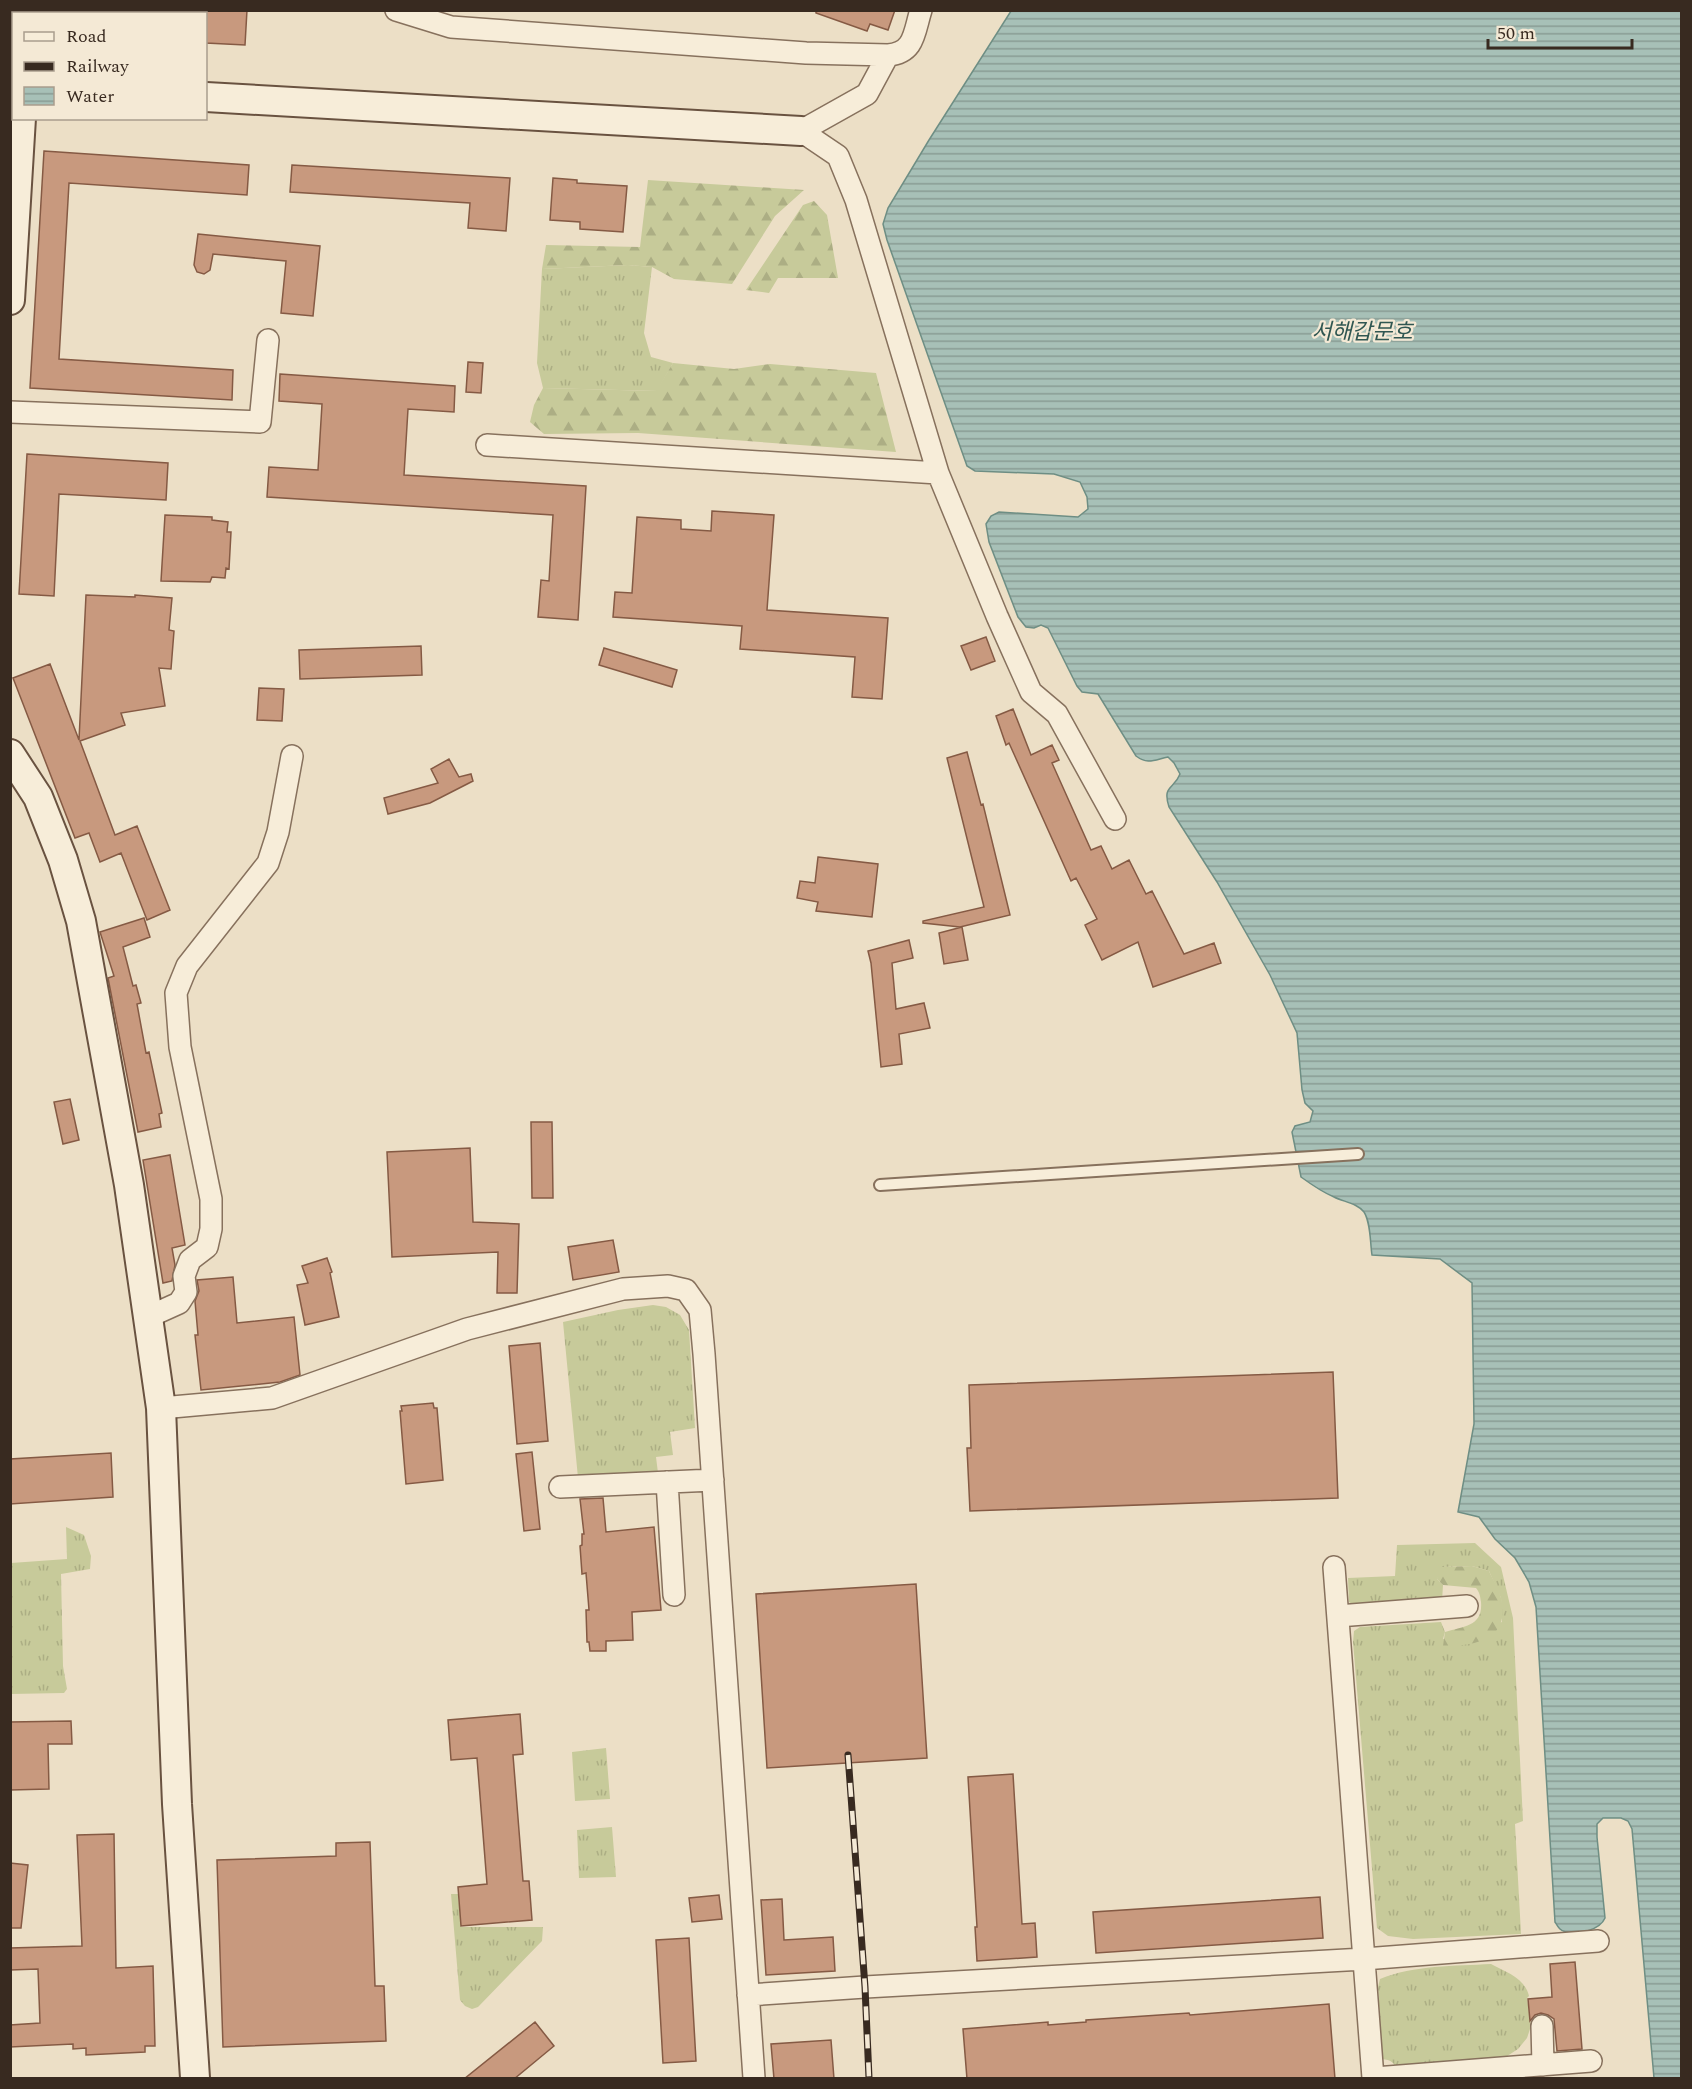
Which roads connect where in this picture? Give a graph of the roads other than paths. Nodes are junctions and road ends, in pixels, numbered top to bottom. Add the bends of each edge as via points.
1 (396, 10) edge
2 (921, 10) edge
3 (454, 19) edge
4 (888, 55) junction
5 (207, 97) edge
6 (21, 120) edge
7 (801, 131) junction
8 (10, 300) edge
9 (268, 340) dead end
10 (10, 412) edge
11 (487, 446) dead end
12 (938, 473) junction
13 (10, 754) edge
14 (292, 756) dead end
15 (1115, 819) dead end
16 (1358, 1154) dead end
17 (880, 1185) dead end
18 (148, 1317) junction
19 (161, 1408) junction
20 (713, 1480) junction
21 (667, 1482) junction
22 (560, 1486) dead end
23 (1334, 1567) dead end
24 (674, 1595) dead end
25 (1467, 1606) dead end
26 (1338, 1616) junction
27 (1598, 1941) dead end
28 (1364, 1959) junction
29 (748, 1995) junction
30 (1542, 2026) dead end
31 (1591, 2061) dead end
32 (1543, 2065) junction
33 (195, 2079) edge
34 (753, 2079) edge
35 (1374, 2079) edge

1 - 3 street
2 - 4 street via 910,45 901,54
3 - 4 street via 806,53
4 - 7 street via 867,94
5 - 7 street
6 - 8 street
7 - 12 street via 838,156 856,200
9 - 10 street via 260,422
11 - 12 street
12 - 15 street via 1031,692 1057,714
13 - 18 street via 38,797 81,921 129,1185
14 - 18 street via 268,863 187,966 176,993 180,1047 211,1199 211,1229 207,1247 189,1260 184,1276 186,1292 179,1302
16 - 17 lane
18 - 19 street
19 - 20 street via 272,1398 466,1329 623,1288 668,1286 687,1290 700,1310
19 - 33 street via 177,1804
20 - 21 street
20 - 29 street
21 - 22 street
21 - 24 street
23 - 26 street
25 - 26 street
26 - 28 street
27 - 28 street
28 - 29 street
28 - 35 street
29 - 34 street
30 - 32 street
31 - 32 street
32 - 35 street

